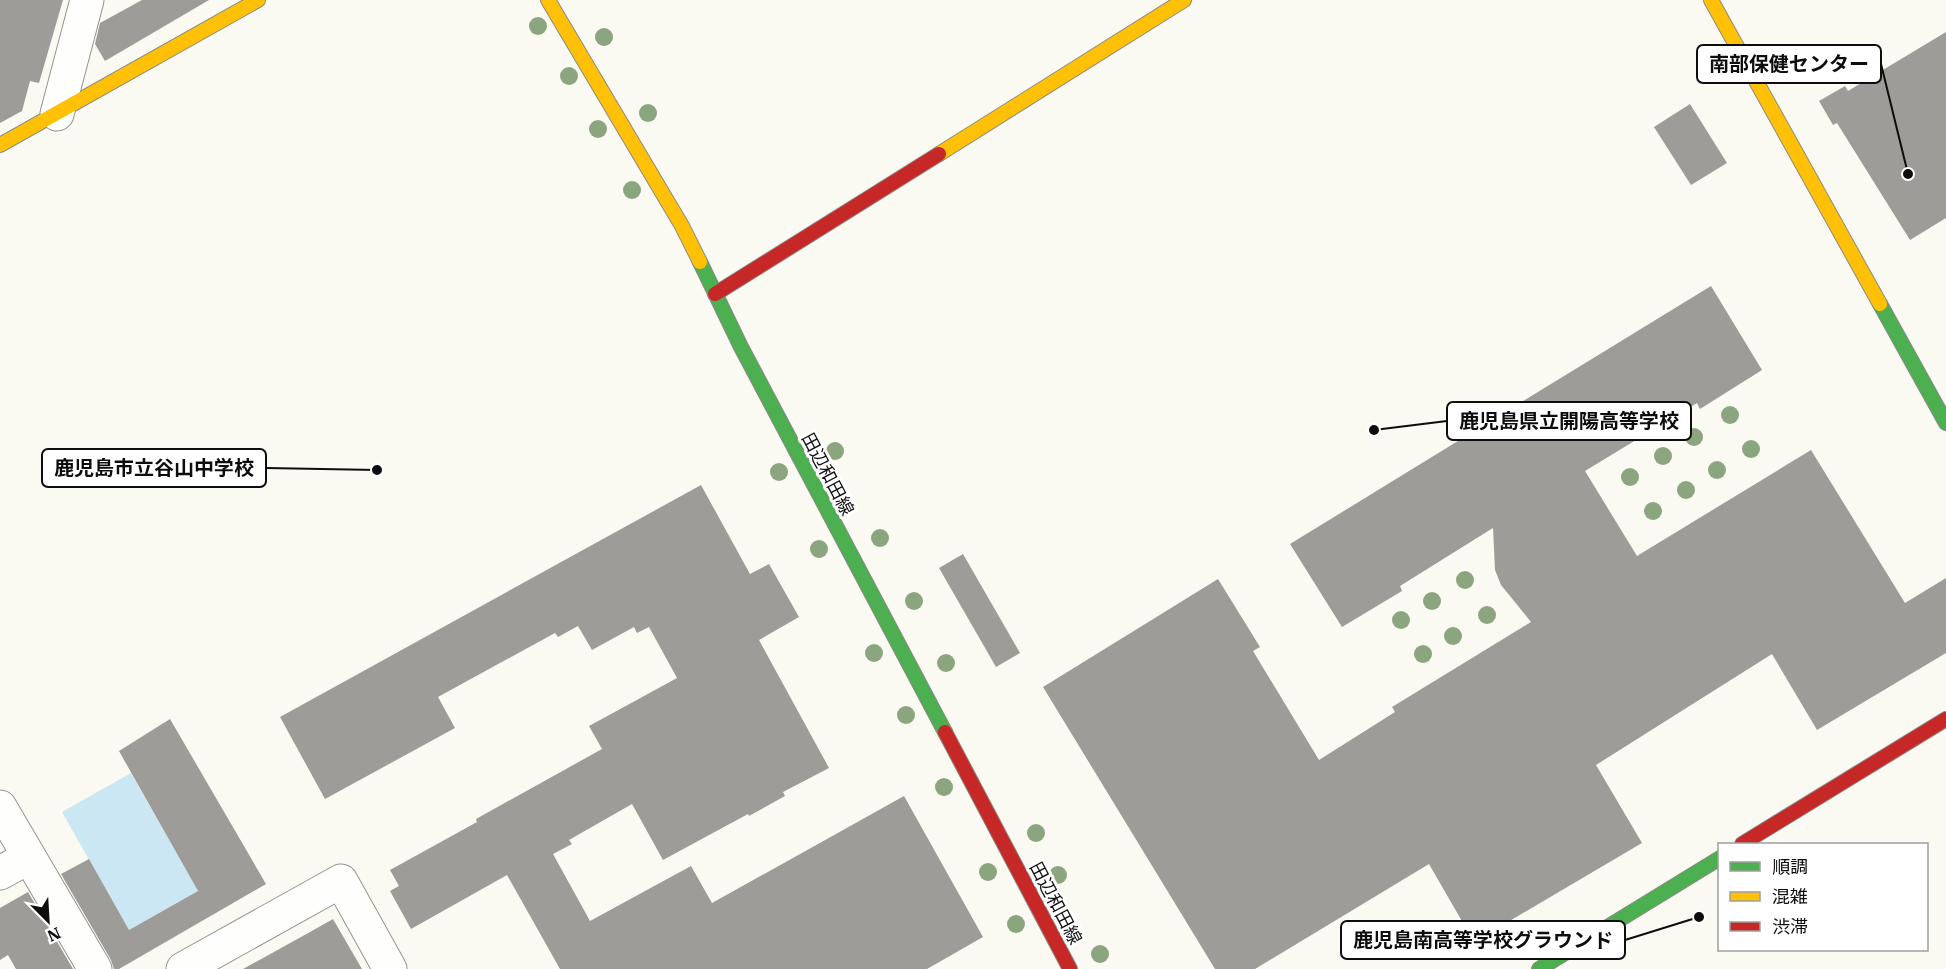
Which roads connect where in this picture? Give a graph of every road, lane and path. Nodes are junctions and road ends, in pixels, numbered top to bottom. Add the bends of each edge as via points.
1 (87, 0) edge
2 (258, 0) edge
3 (548, 0) edge
4 (1184, 0) edge
5 (1711, 0) edge
6 (57, 114) junction
7 (0, 146) edge
8 (715, 294) junction
9 (1946, 423) edge
10 (1946, 719) edge
11 (0, 807) edge
12 (1744, 843) edge
13 (29, 857) junction
14 (1718, 859) edge
15 (0, 873) edge
16 (95, 969) edge
17 (183, 969) edge
18 (390, 969) edge
19 (1070, 969) edge
20 (1539, 969) edge

1 - 6 street
2 - 6 street
3 - 8 street, 田辺和田線 via 682,226
4 - 8 street
5 - 9 street
6 - 7 street
8 - 19 street, 田辺和田線
10 - 12 street
11 - 13 street
13 - 15 street
13 - 16 street
14 - 20 street
17 - 18 street via 340,880

